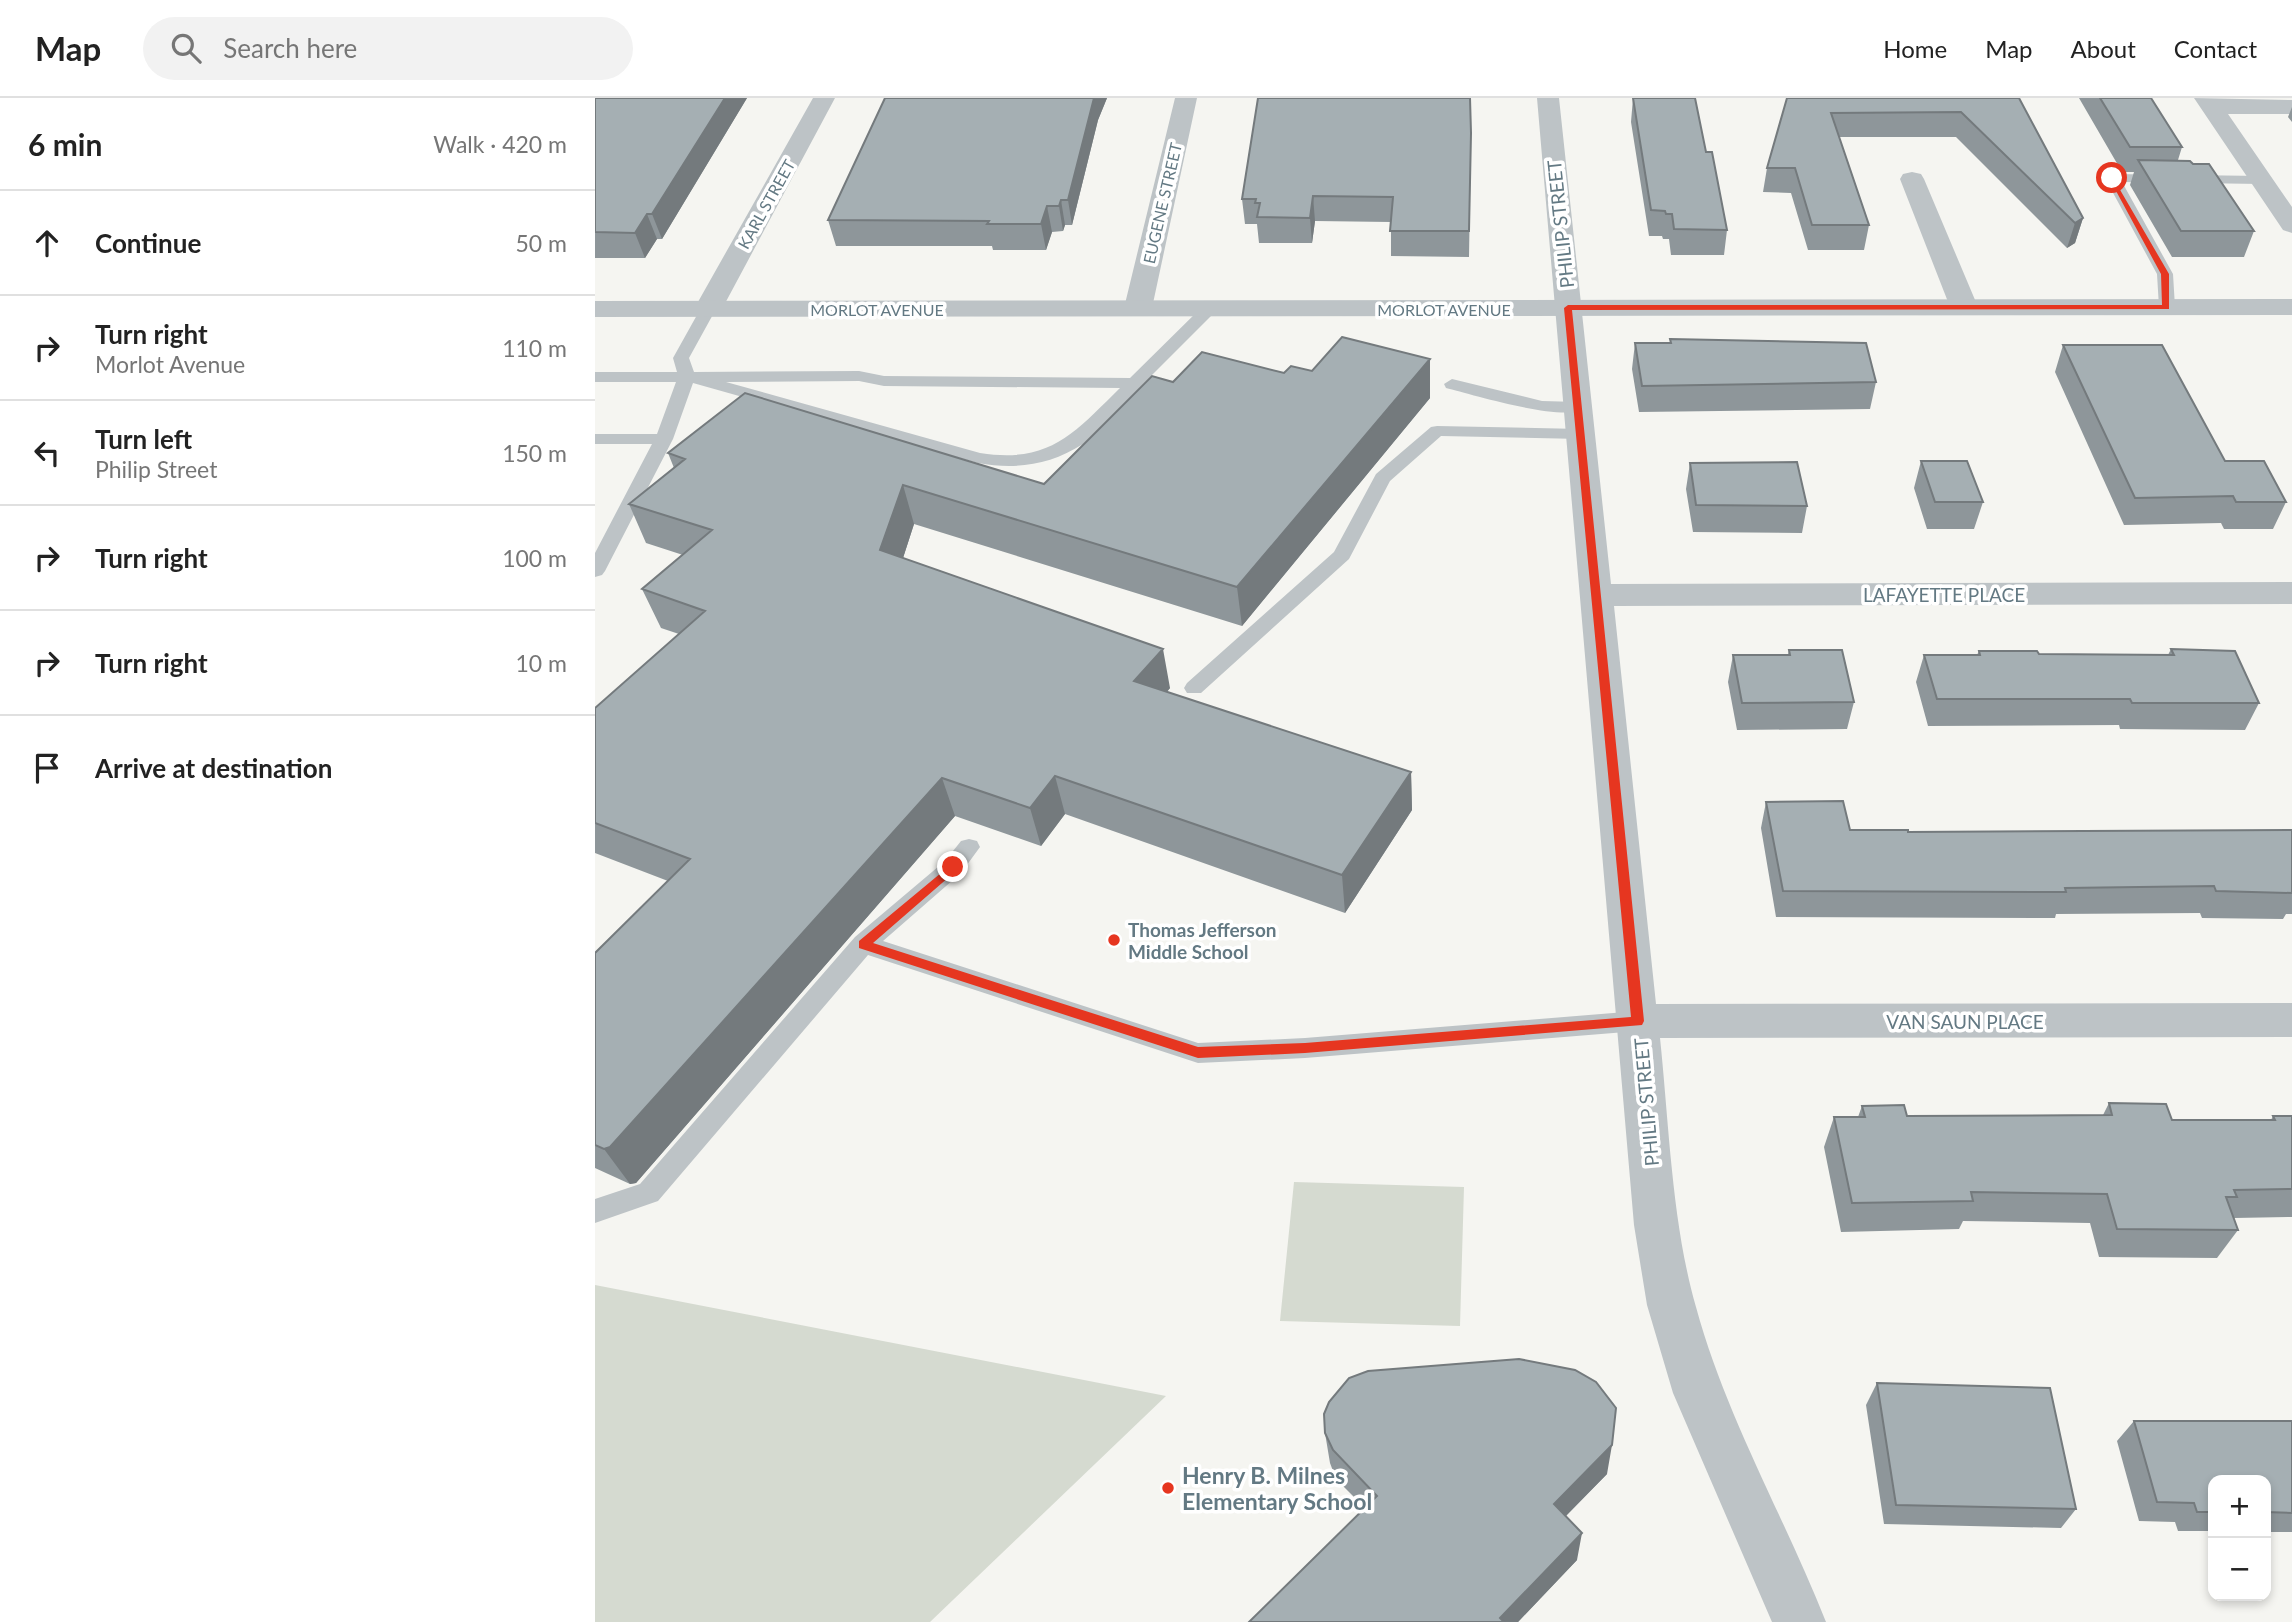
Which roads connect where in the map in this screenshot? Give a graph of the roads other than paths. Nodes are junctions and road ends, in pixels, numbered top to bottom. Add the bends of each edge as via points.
1 (824, 98) edge
2 (1186, 98) edge
3 (1548, 98) edge
4 (2208, 103) edge
5 (2292, 107) edge
6 (1912, 179) dead end
7 (2262, 180) junction
8 (2292, 225) edge
9 (1964, 307) junction
10 (2167, 307) junction
11 (2292, 307) edge
12 (1138, 308) junction
13 (1210, 308) junction
14 (1568, 308) junction
15 (595, 309) edge
16 (708, 309) junction
17 (687, 376) junction
18 (595, 377) edge
19 (1136, 383) junction
20 (1452, 384) dead end
21 (1579, 421) junction
22 (595, 439) edge
23 (664, 439) junction
24 (595, 571) edge
25 (2292, 593) edge
26 (1597, 595) junction
27 (1193, 688) dead end
28 (969, 846) dead end
29 (863, 944) junction
30 (2292, 1020) edge
31 (1638, 1021) junction
32 (595, 1212) edge
33 (1799, 1622) edge

1 - 16 street, KARL STREET
2 - 12 street, EUGENE STREET
3 - 14 street, PHILIP STREET
4 - 5 street
4 - 7 street
6 - 9 street
7 - 8 street
7 - 10 lane via 2112,178 2165,274
9 - 10 street, MORLOT AVENUE
9 - 14 street, MORLOT AVENUE
10 - 11 street, MORLOT AVENUE
12 - 13 street, MORLOT AVENUE
12 - 16 street, MORLOT AVENUE
13 - 14 street, MORLOT AVENUE
13 - 19 lane
14 - 21 street, PHILIP STREET
15 - 16 street, MORLOT AVENUE
16 - 17 lane via 681,358
17 - 18 lane
17 - 19 lane
17 - 19 lane via 1010,463 1062,450
17 - 23 lane
20 - 21 lane via 1542,406
21 - 26 street, PHILIP STREET
21 - 27 lane via 1437,431 1382,478 1342,555
22 - 23 lane
23 - 24 lane
25 - 26 street, LAFAYETTE PLACE
26 - 31 street, PHILIP STREET
28 - 29 lane via 953,867
29 - 31 lane via 1198,1053
29 - 32 lane via 649,1193
30 - 31 street, VAN SAUN PLACE
31 - 33 street, PHILIP STREET via 1657,1224 1671,1305 1698,1393

